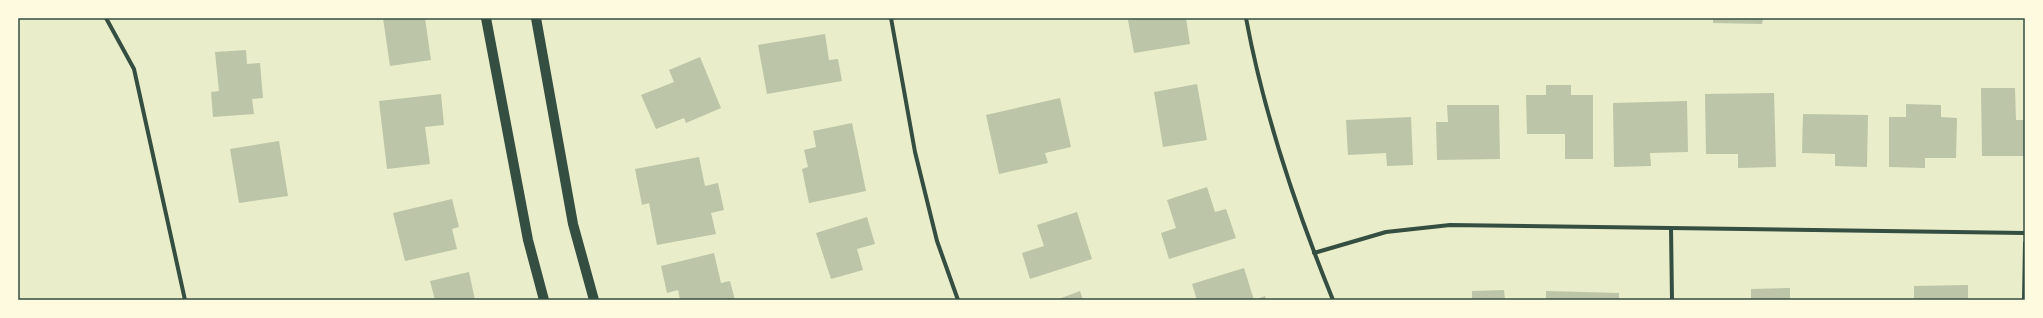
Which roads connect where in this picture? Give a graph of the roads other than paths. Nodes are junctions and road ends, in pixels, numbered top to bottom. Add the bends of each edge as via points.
1 (106, 18) edge
2 (486, 18) edge
3 (536, 18) edge
4 (891, 18) edge
5 (1246, 18) edge
6 (1671, 228) junction
7 (2025, 233) edge
8 (2025, 243) edge
9 (1314, 253) junction
10 (185, 300) edge
11 (544, 300) edge
12 (594, 300) edge
13 (958, 300) edge
14 (1333, 300) edge
15 (1672, 300) edge
16 (2024, 300) edge

1 - 10 street via 134,69
2 - 11 main road via 528,240
3 - 12 main road via 573,224
4 - 13 street via 915,152 938,241
5 - 9 street via 1261,88
6 - 7 street
6 - 9 street via 1450,225 1386,232
6 - 15 street
8 - 16 street
9 - 14 street

